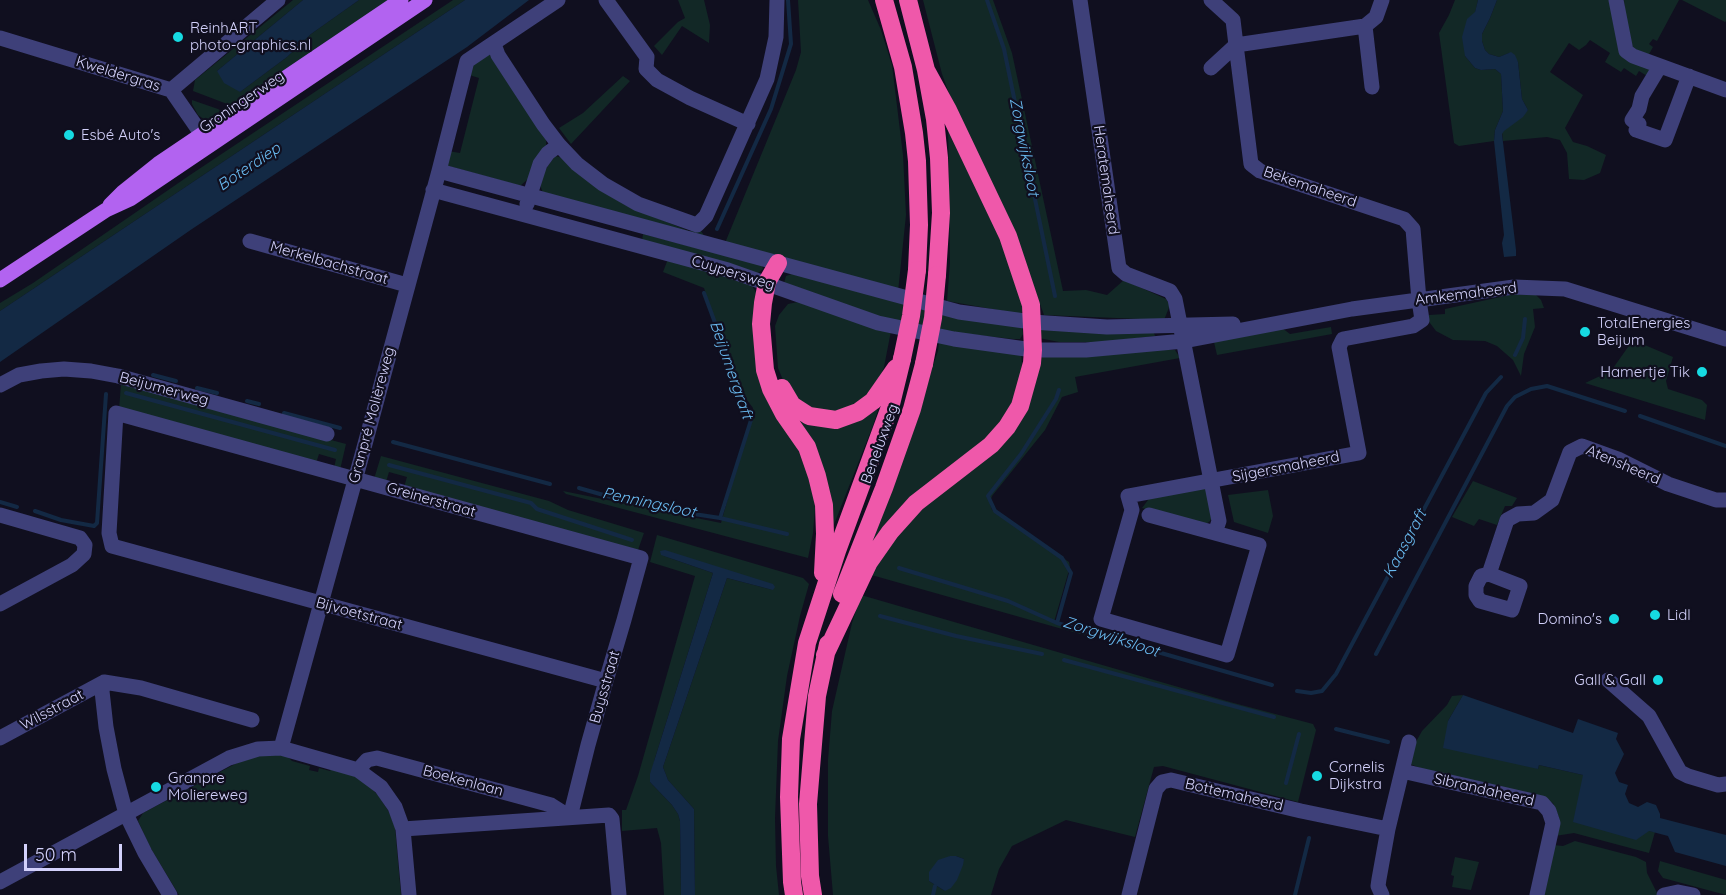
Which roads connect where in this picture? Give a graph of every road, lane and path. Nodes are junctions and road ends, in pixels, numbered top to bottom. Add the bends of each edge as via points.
1 (278, 0) edge
2 (401, 0) edge
3 (425, 0) edge
4 (558, 0) edge
5 (606, 0) edge
6 (777, 0) edge
7 (884, 0) edge
8 (908, 0) edge
9 (1080, 0) edge
10 (1382, 0) edge
11 (1616, 0) edge
12 (1216, 2) edge
13 (1365, 26) junction
14 (0, 38) edge
15 (494, 44) junction
16 (1236, 45) junction
17 (1660, 66) junction
18 (1211, 68) dead end
19 (926, 70) junction
20 (1689, 76) junction
21 (1372, 87) dead end
22 (171, 90) junction
23 (1726, 90) edge
24 (748, 124) junction
25 (205, 140) junction
26 (559, 145) junction
27 (439, 171) junction
28 (434, 190) junction
29 (530, 195) junction
30 (525, 214) junction
31 (250, 241) dead end
32 (778, 262) junction
33 (0, 280) edge
34 (773, 284) junction
35 (407, 285) junction
36 (1419, 300) junction
37 (1032, 322) junction
38 (1272, 323) junction
39 (1180, 326) junction
40 (1726, 339) edge
41 (1184, 341) junction
42 (1033, 350) junction
43 (902, 359) junction
44 (0, 385) edge
45 (327, 434) dead end
46 (355, 478) junction
47 (1211, 481) junction
48 (1726, 500) edge
49 (0, 515) edge
50 (1149, 515) dead end
51 (1215, 533) junction
52 (112, 546) joint
53 (641, 558) joint
54 (1489, 574) dead end
55 (822, 596) junction
56 (0, 604) edge
57 (321, 604) junction
58 (825, 655) junction
59 (1608, 680) dead end
60 (606, 681) junction
61 (104, 682) junction
62 (252, 720) dead end
63 (0, 738) edge
64 (1409, 742) dead end
65 (281, 748) junction
66 (358, 770) junction
67 (1402, 771) junction
68 (1726, 784) edge
69 (126, 814) junction
70 (570, 817) junction
71 (403, 829) junction
72 (1388, 830) junction
73 (0, 882) edge
74 (171, 895) edge
75 (409, 895) edge
76 (619, 895) edge
77 (794, 895) edge
78 (813, 895) edge
79 (1128, 895) edge
80 (1382, 895) edge
81 (1537, 895) edge
82 (1664, 895) edge
83 (1693, 895) edge

1 - 22 street
2 - 25 main road, Groningerweg
3 - 25 main road, Groningerweg
4 - 15 street, Granpré Molièreweg
5 - 24 street via 647,57 646,69 657,80
6 - 24 street via 776,37 767,79
7 - 43 highway, Beneluxweg, bridge via 903,67 917,161 916,270
8 - 19 highway, Beneluxweg
9 - 39 street, Heratemaheerd via 1119,268 1170,291
10 - 13 street via 1376,17
11 - 17 street via 1626,51
12 - 16 street, Bekemaheerd via 1233,21
13 - 16 street
13 - 21 street
14 - 22 street, Kweldergras
15 - 26 street
15 - 27 street, Granpré Molièreweg via 467,61
16 - 18 street
16 - 36 street, Bekemaheerd via 1251,164 1260,171 1404,219 1413,229
17 - 20 street
17 - 20 street via 1632,120 1639,124 1636,129 1665,140
19 - 37 highway via 1008,236 1031,304
19 - 58 highway, Beneluxweg, bridge via 935,119 941,213 933,318 908,420 838,604
20 - 23 street
22 - 25 street, Kweldergras
24 - 26 street via 706,216 697,225 638,204 612,189 577,164
25 - 33 main road, Groningerweg via 130,200 106,210
26 - 29 street via 540,164
27 - 28 street, Granpré Molièreweg
27 - 29 street, Cuypersweg
28 - 30 street, Cuypersweg
28 - 35 street, Granpré Molièreweg
29 - 30 street
29 - 32 street, Cuypersweg
30 - 34 street, Cuypersweg
31 - 35 street, Merkelbachstraat
32 - 34 highway
32 - 37 street, Cuypersweg via 959,312
34 - 42 street, Cuypersweg via 878,323
34 - 43 highway via 771,329 775,370 792,405 809,416 836,420 858,412 873,401
34 - 55 highway via 761,324 765,370 784,414 807,447 817,476 824,505
35 - 46 street, Granpré Molièreweg
36 - 38 street, Amkemaheerd
36 - 40 street, Amkemaheerd via 1514,286 1565,288
36 - 47 street, Sijgersmaheerd via 1422,320 1413,326 1343,339 1339,347 1359,453
37 - 39 street, Amkemaheerd
37 - 42 highway
38 - 39 street, Amkemaheerd
38 - 41 street, Amkemaheerd
39 - 41 street, Sijgersmaheerd
41 - 42 street, Amkemaheerd via 1086,350
41 - 47 street, Sijgersmaheerd
42 - 58 highway via 1020,405 1007,427 992,445 916,503 890,532 869,562
43 - 55 highway, Beneluxweg via 891,404
44 - 45 street, Beijumerweg via 19,375 41,371 91,371
46 - 52 street, Greinerstraat via 116,413 109,533
46 - 53 street, Greinerstraat
46 - 57 street, Granpré Molièreweg
47 - 51 street, Sijgersmaheerd via 1219,521
47 - 51 street, Sijgersmaheerd via 1128,496 1132,510 1101,619 1227,655 1259,545
48 - 54 street, Atensheerd via 1668,484 1582,446 1570,452 1552,500 1534,513 1518,514 1507,520
49 - 56 street via 80,538 85,545 84,554 72,565
50 - 51 street, Sijgersmaheerd
52 - 57 street, Bijvoetstraat
53 - 60 street, Buysstraat
55 - 77 highway, Beneluxweg via 807,643 791,739 789,797
57 - 60 street, Bijvoetstraat
57 - 65 street, Granpré Molièreweg
58 - 78 highway, Beneluxweg via 817,696 808,804
59 - 68 street via 1649,716 1680,772
60 - 70 street, Buysstraat
61 - 62 street via 141,688
61 - 63 street, Wilsstraat
61 - 69 street via 106,727
64 - 67 street
65 - 66 street
65 - 69 street via 258,749 229,758
66 - 70 street, Boekenlaan via 367,760 377,758 551,805
66 - 71 street via 381,788 395,807
67 - 72 street
67 - 81 street, Sibrandaheerd via 1542,803 1553,824
69 - 73 street
69 - 74 street
70 - 71 street, Boekenlaan
70 - 76 street, Boekenlaan via 609,815 612,819
71 - 75 street
72 - 79 street, Bottemaheerd via 1171,780 1162,782 1156,789
72 - 80 street via 1378,886
82 - 83 street

